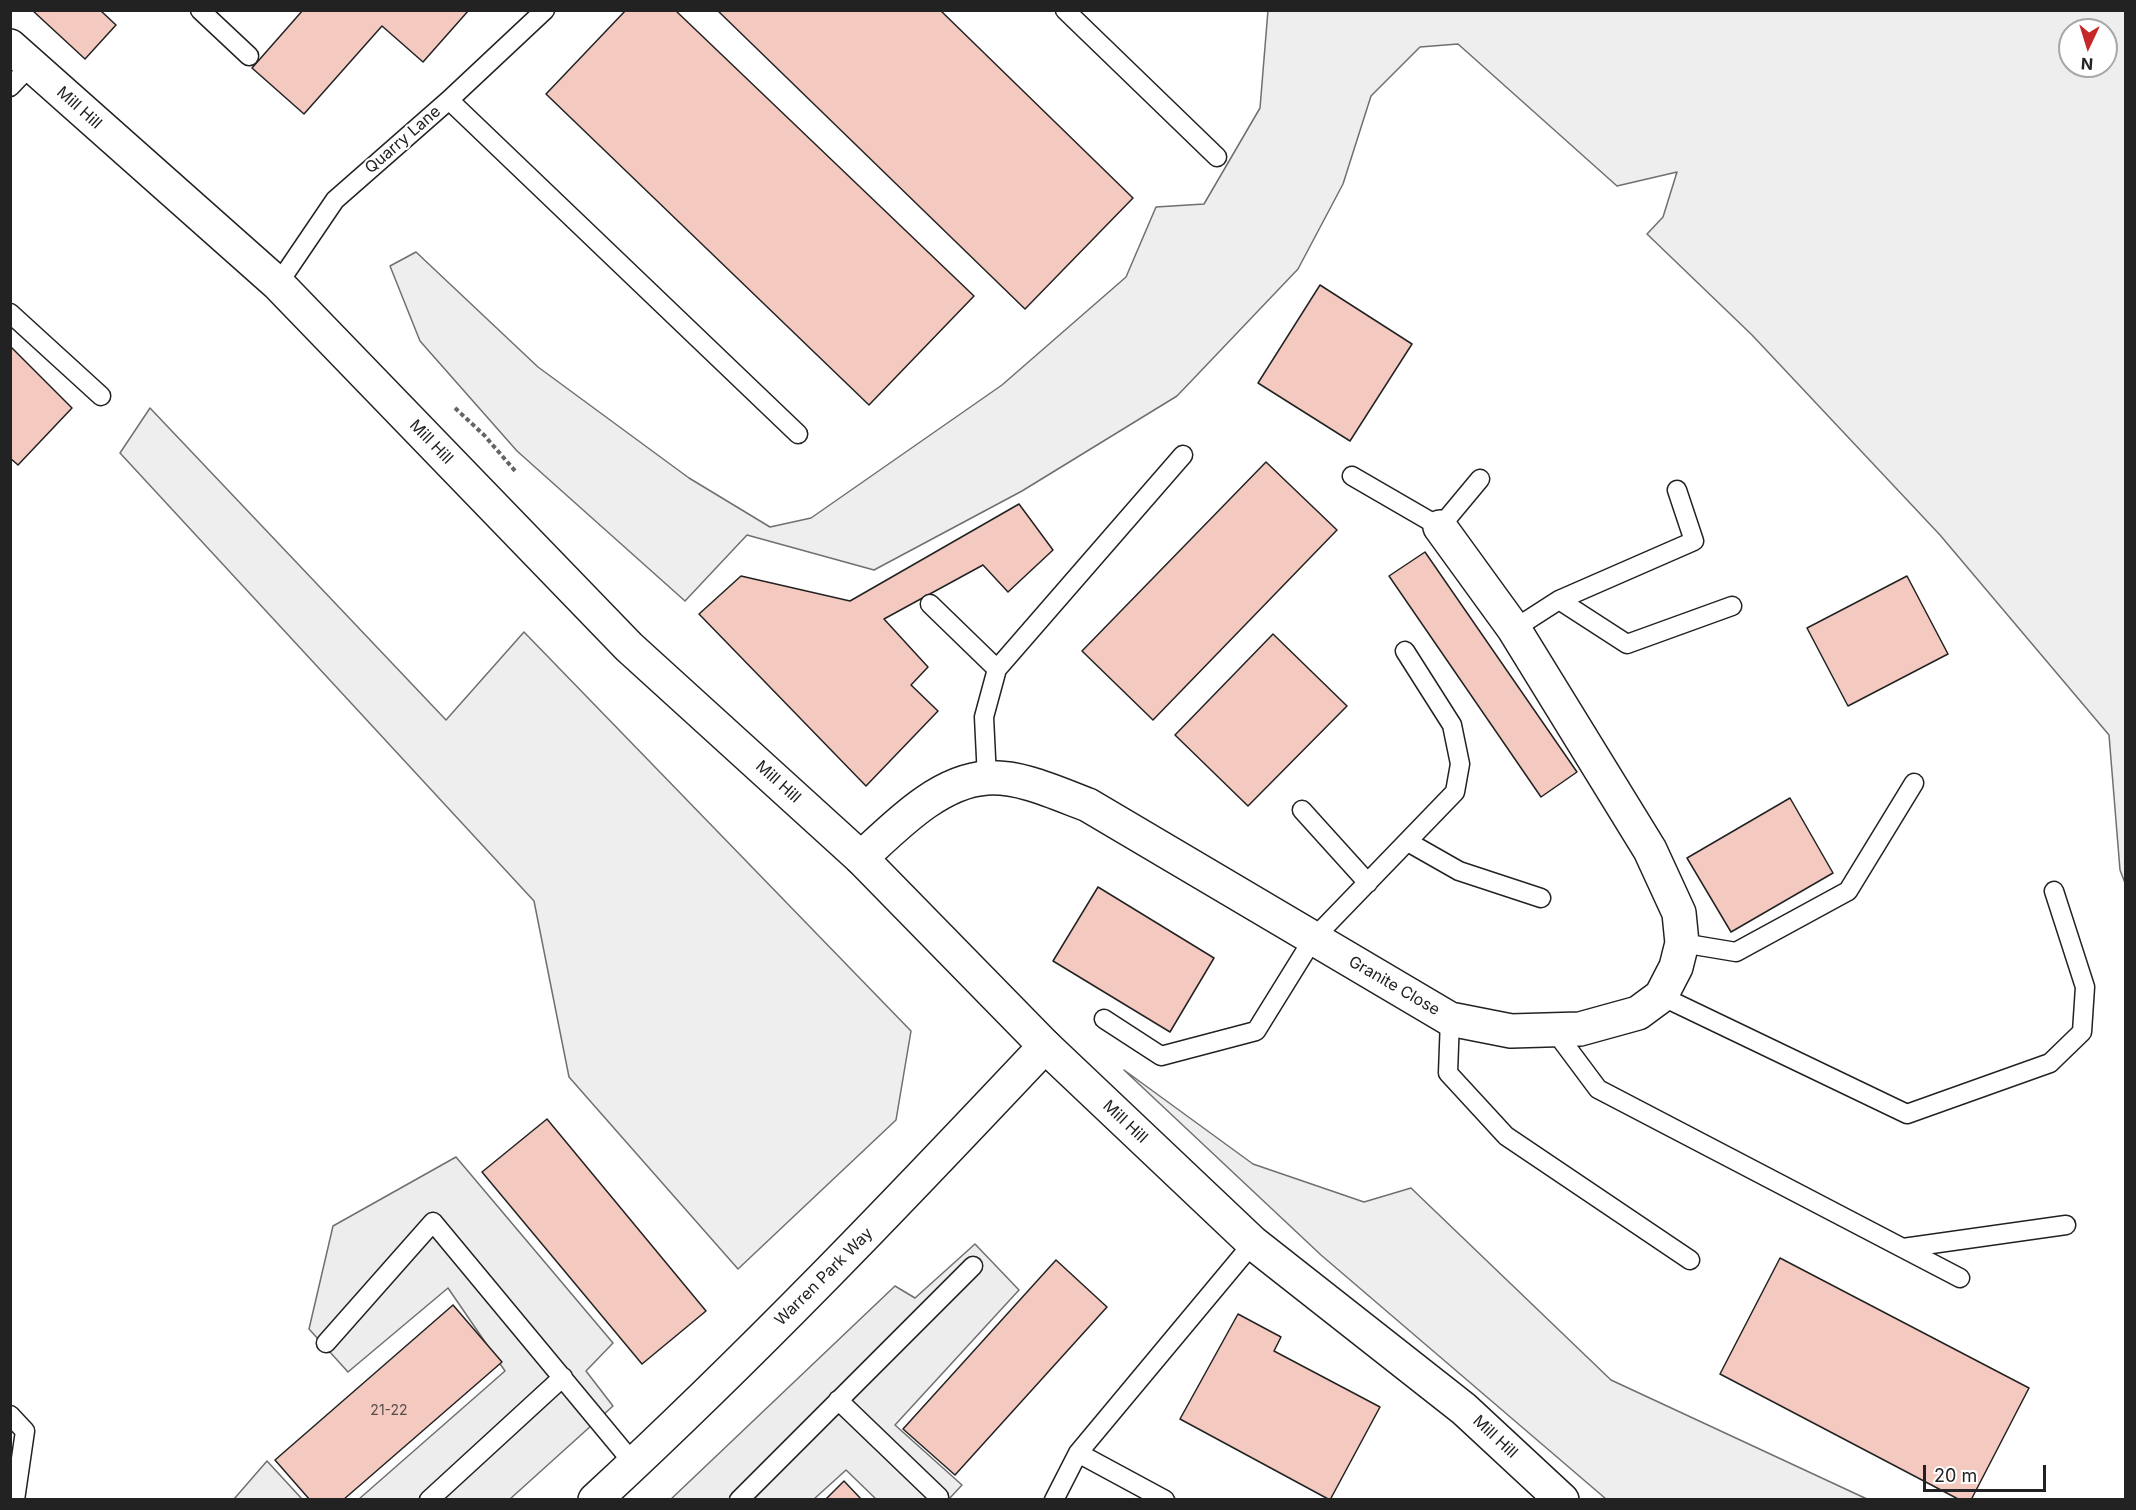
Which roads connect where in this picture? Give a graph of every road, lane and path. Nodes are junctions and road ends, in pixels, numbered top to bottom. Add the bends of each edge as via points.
1 (200, 10) edge
2 (545, 10) edge
3 (1065, 10) edge
4 (249, 56) dead end
5 (17, 66) edge
6 (449, 100) junction
7 (1217, 157) dead end
8 (278, 284) junction
9 (10, 313) edge
10 (101, 396) dead end
11 (798, 434) dead end
12 (1183, 455) dead end
13 (1352, 476) dead end
14 (1480, 479) dead end
15 (1677, 490) dead end
16 (1440, 527) junction
17 (1559, 600) junction
18 (930, 604) dead end
19 (1732, 606) dead end
20 (1514, 629) junction
21 (1406, 651) dead end
22 (997, 669) junction
23 (987, 778) junction
24 (1914, 783) dead end
25 (1302, 810) dead end
26 (1408, 842) junction
27 (861, 858) junction
28 (1368, 883) junction
29 (2054, 891) dead end
30 (1541, 898) dead end
31 (1313, 939) junction
32 (1682, 943) junction
33 (1661, 996) junction
34 (1104, 1019) dead end
35 (1450, 1019) junction
36 (1554, 1030) junction
37 (1046, 1046) junction
38 (2066, 1225) dead end
39 (1253, 1243) junction
40 (1903, 1248) junction
41 (1690, 1260) dead end
42 (973, 1266) dead end
43 (1960, 1278) dead end
44 (326, 1343) dead end
45 (562, 1377) junction
46 (838, 1400) junction
47 (10, 1415) edge
48 (1078, 1454) junction
49 (634, 1464) junction
50 (939, 1497) dead end
51 (15, 1500) edge
52 (429, 1500) edge
53 (595, 1500) edge
54 (739, 1500) edge
55 (1054, 1500) edge
56 (1165, 1500) edge
57 (1562, 1500) edge

1 - 4 lane
2 - 6 lane, Quarry Lane
3 - 7 lane
5 - 8 street, Mill Hill
6 - 8 lane, Quarry Lane via 335,200
6 - 11 lane
8 - 27 street, Mill Hill via 629,647
9 - 10 lane
12 - 22 lane
13 - 16 lane
14 - 16 lane
15 - 17 lane via 1694,541
16 - 20 street, Granite Close
17 - 19 lane via 1627,644
17 - 20 lane
18 - 22 lane
20 - 32 street, Granite Close via 1650,850 1679,914
21 - 26 lane via 1452,725 1460,764 1455,792
22 - 23 lane via 984,717
23 - 27 street, Granite Close via 950,787 920,807
23 - 31 street, Granite Close via 1031,784 1088,806
24 - 32 lane via 1848,891 1736,952
25 - 28 lane
26 - 28 lane
26 - 30 lane via 1459,871
27 - 37 street, Mill Hill
28 - 31 lane
29 - 33 lane via 2085,987 2082,1032 2050,1063 1907,1114
31 - 34 lane via 1256,1031 1161,1056
31 - 35 street, Granite Close
32 - 33 street, Granite Close via 1676,967
33 - 36 street, Granite Close via 1638,1013 1580,1029
35 - 36 street, Granite Close via 1511,1031
35 - 41 lane via 1448,1073 1506,1136
36 - 40 lane via 1598,1089
37 - 39 street, Mill Hill
37 - 49 street, Warren Park Way via 735,1368
38 - 40 lane
39 - 48 lane
39 - 57 street, Mill Hill via 1464,1409
40 - 43 lane
42 - 46 lane
44 - 45 lane via 433,1222
45 - 49 lane
45 - 52 lane
46 - 50 lane
46 - 54 lane
47 - 51 lane via 25,1431
48 - 55 lane
48 - 56 lane
49 - 53 street, Warren Park Way

